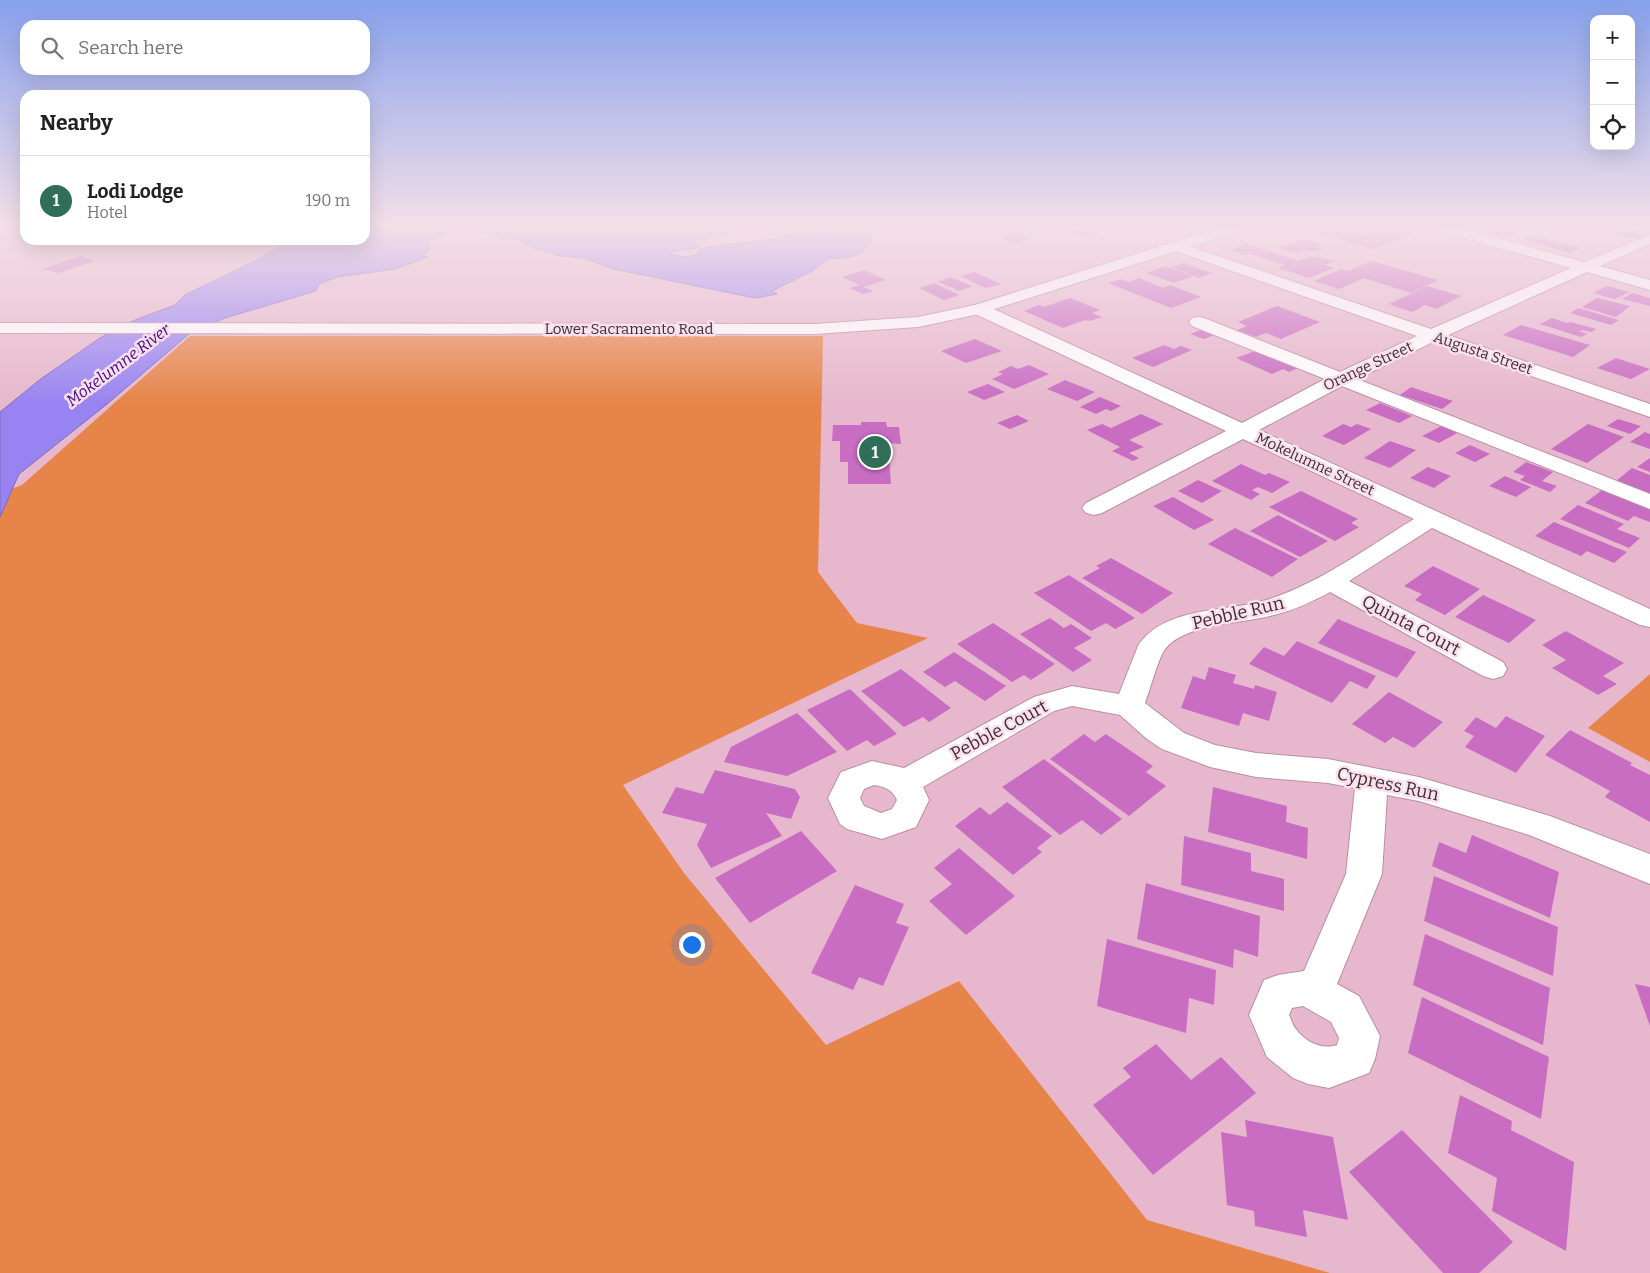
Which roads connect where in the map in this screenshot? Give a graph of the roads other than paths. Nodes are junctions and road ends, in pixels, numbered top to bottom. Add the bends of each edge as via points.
1 (1056, 284) edge
2 (1285, 284) edge
3 (1550, 284) edge
4 (979, 309) junction
5 (1198, 322) dead end
6 (0, 328) edge
7 (1432, 336) junction
8 (1340, 379) junction
9 (1650, 411) edge
10 (1241, 430) junction
11 (1650, 502) edge
12 (1094, 508) dead end
13 (1433, 517) junction
14 (1330, 582) junction
15 (1650, 619) edge
16 (1493, 669) dead end
17 (1129, 706) junction
18 (1372, 779) junction
19 (904, 782) dead end
20 (1650, 870) edge
21 (1315, 990) dead end

1 - 4 street, Lower Sacramento Road
2 - 7 street, Augusta Street
3 - 7 street, Orange Street
4 - 6 street, Lower Sacramento Road via 936,319 815,329
4 - 10 street, Mokelumne Street
5 - 8 street
7 - 8 street, Orange Street
7 - 9 street, Augusta Street
8 - 10 street, Orange Street
8 - 11 street
10 - 12 street, Orange Street
10 - 13 street, Mokelumne Street
13 - 14 street, Pebble Run
13 - 15 street, Mokelumne Street
14 - 16 street, Quinta Court
14 - 17 street, Pebble Run via 1299,598 1266,609 1199,620 1170,631 1152,646
17 - 18 street, Cypress Run via 1173,741 1210,756
17 - 19 street, Pebble Court via 1072,696 1044,704
18 - 20 street, Cypress Run via 1419,789 1538,825
18 - 21 street via 1364,874

